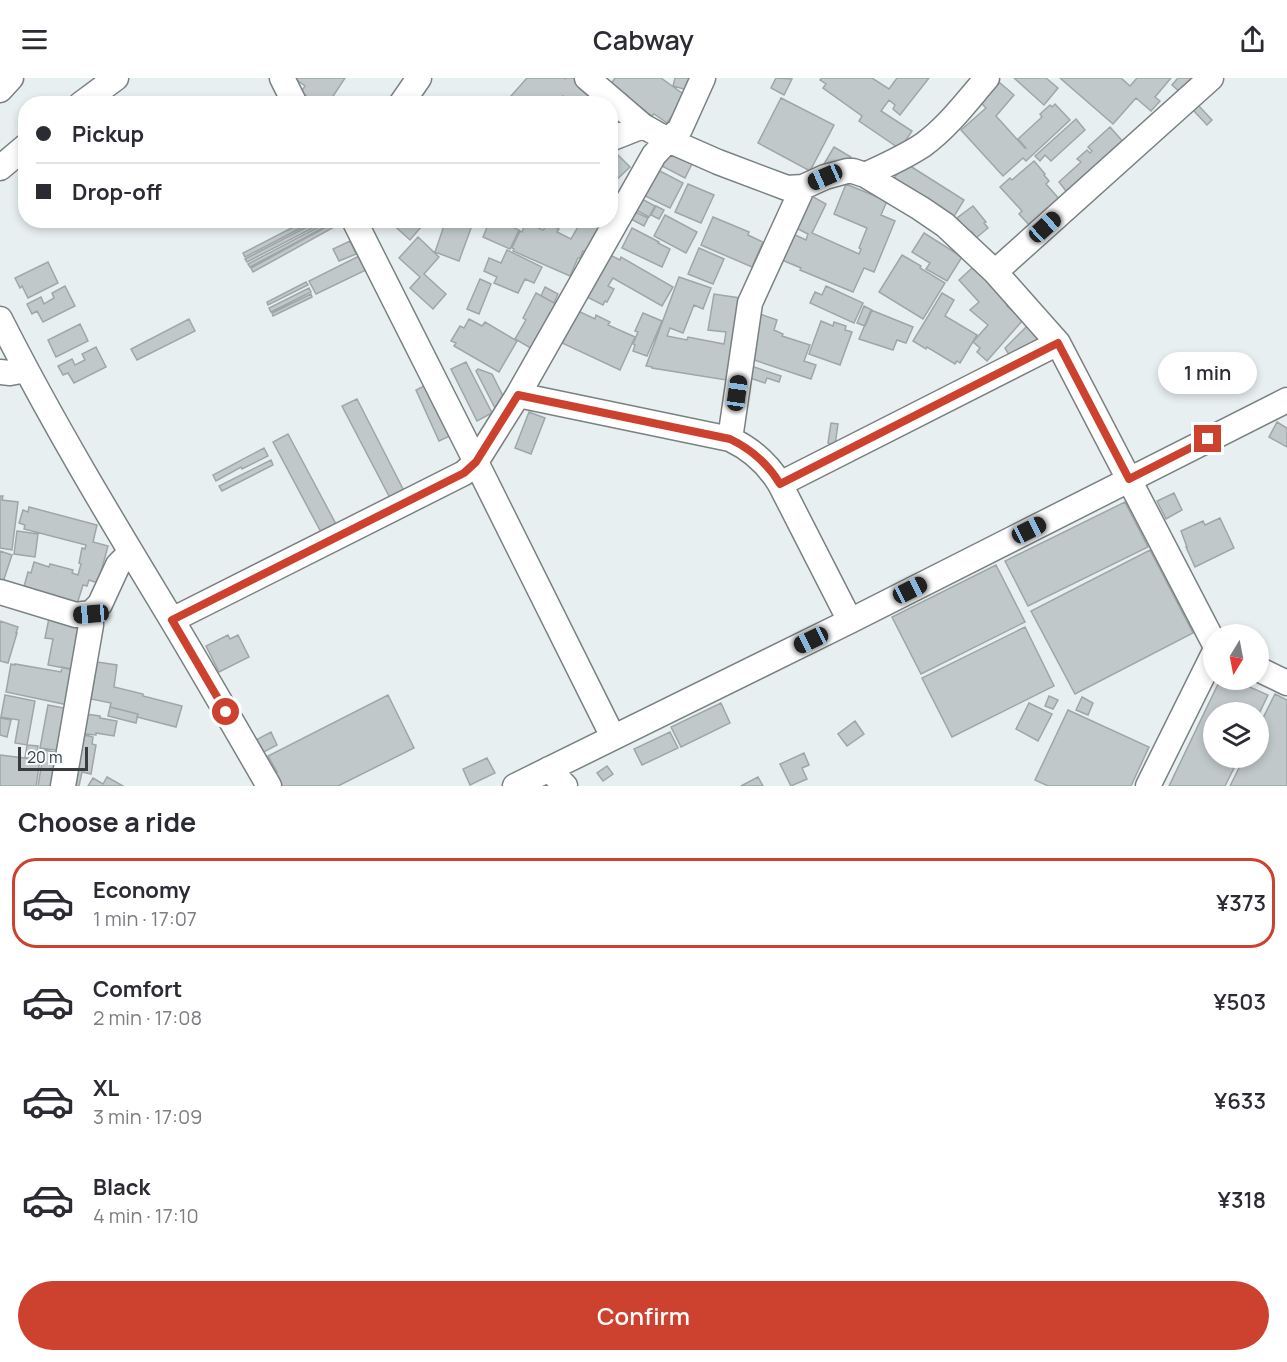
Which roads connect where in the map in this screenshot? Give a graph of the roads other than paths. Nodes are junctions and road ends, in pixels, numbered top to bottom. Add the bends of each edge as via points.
1 (11, 78) edge
2 (117, 78) edge
3 (282, 78) edge
4 (419, 78) edge
5 (587, 78) edge
6 (703, 78) edge
7 (987, 78) edge
8 (1211, 78) edge
9 (0, 90) edge
10 (92, 96) edge
11 (291, 96) edge
12 (407, 96) edge
13 (608, 96) edge
14 (618, 105) edge
15 (643, 126) junction
16 (618, 136) edge
17 (668, 140) junction
18 (18, 153) edge
19 (0, 168) edge
20 (865, 175) junction
21 (803, 187) junction
22 (618, 219) edge
23 (358, 228) edge
24 (613, 228) edge
25 (995, 272) junction
26 (0, 319) edge
27 (1058, 343) junction
28 (26, 370) junction
29 (0, 372) edge
30 (518, 395) junction
31 (1287, 400) edge
32 (730, 439) junction
33 (476, 462) junction
34 (1129, 479) junction
35 (780, 484) junction
36 (130, 553) junction
37 (0, 592) edge
38 (91, 614) junction
39 (172, 620) junction
40 (850, 621) junction
41 (1204, 624) edge
42 (1269, 674) edge
43 (1203, 675) edge
44 (1287, 682) edge
45 (613, 737) junction
46 (557, 778) edge
47 (63, 786) edge
48 (269, 786) edge
49 (515, 786) edge
50 (1148, 786) edge

1 - 9 street
2 - 10 street
3 - 11 street
4 - 12 street
5 - 13 street
6 - 17 street via 680,129
7 - 20 street via 924,144
8 - 25 street
14 - 15 street
15 - 16 street
15 - 17 street
17 - 21 street via 787,188
17 - 22 street via 654,155
18 - 19 street
20 - 21 street via 847,171
20 - 25 street via 945,225
21 - 32 street via 750,303
23 - 33 street
24 - 30 street
25 - 27 street
26 - 28 street
27 - 34 street
27 - 35 street
28 - 29 street
28 - 36 street
30 - 32 street
30 - 33 street
31 - 34 street
32 - 35 street via 746,447
33 - 39 street via 464,473
33 - 45 street
34 - 40 street
34 - 41 street
35 - 40 street
36 - 38 street via 118,565 100,604
36 - 39 street
37 - 38 street via 76,615
38 - 47 street
39 - 48 street
40 - 45 street
42 - 44 street
43 - 50 street
45 - 46 street
46 - 49 street

